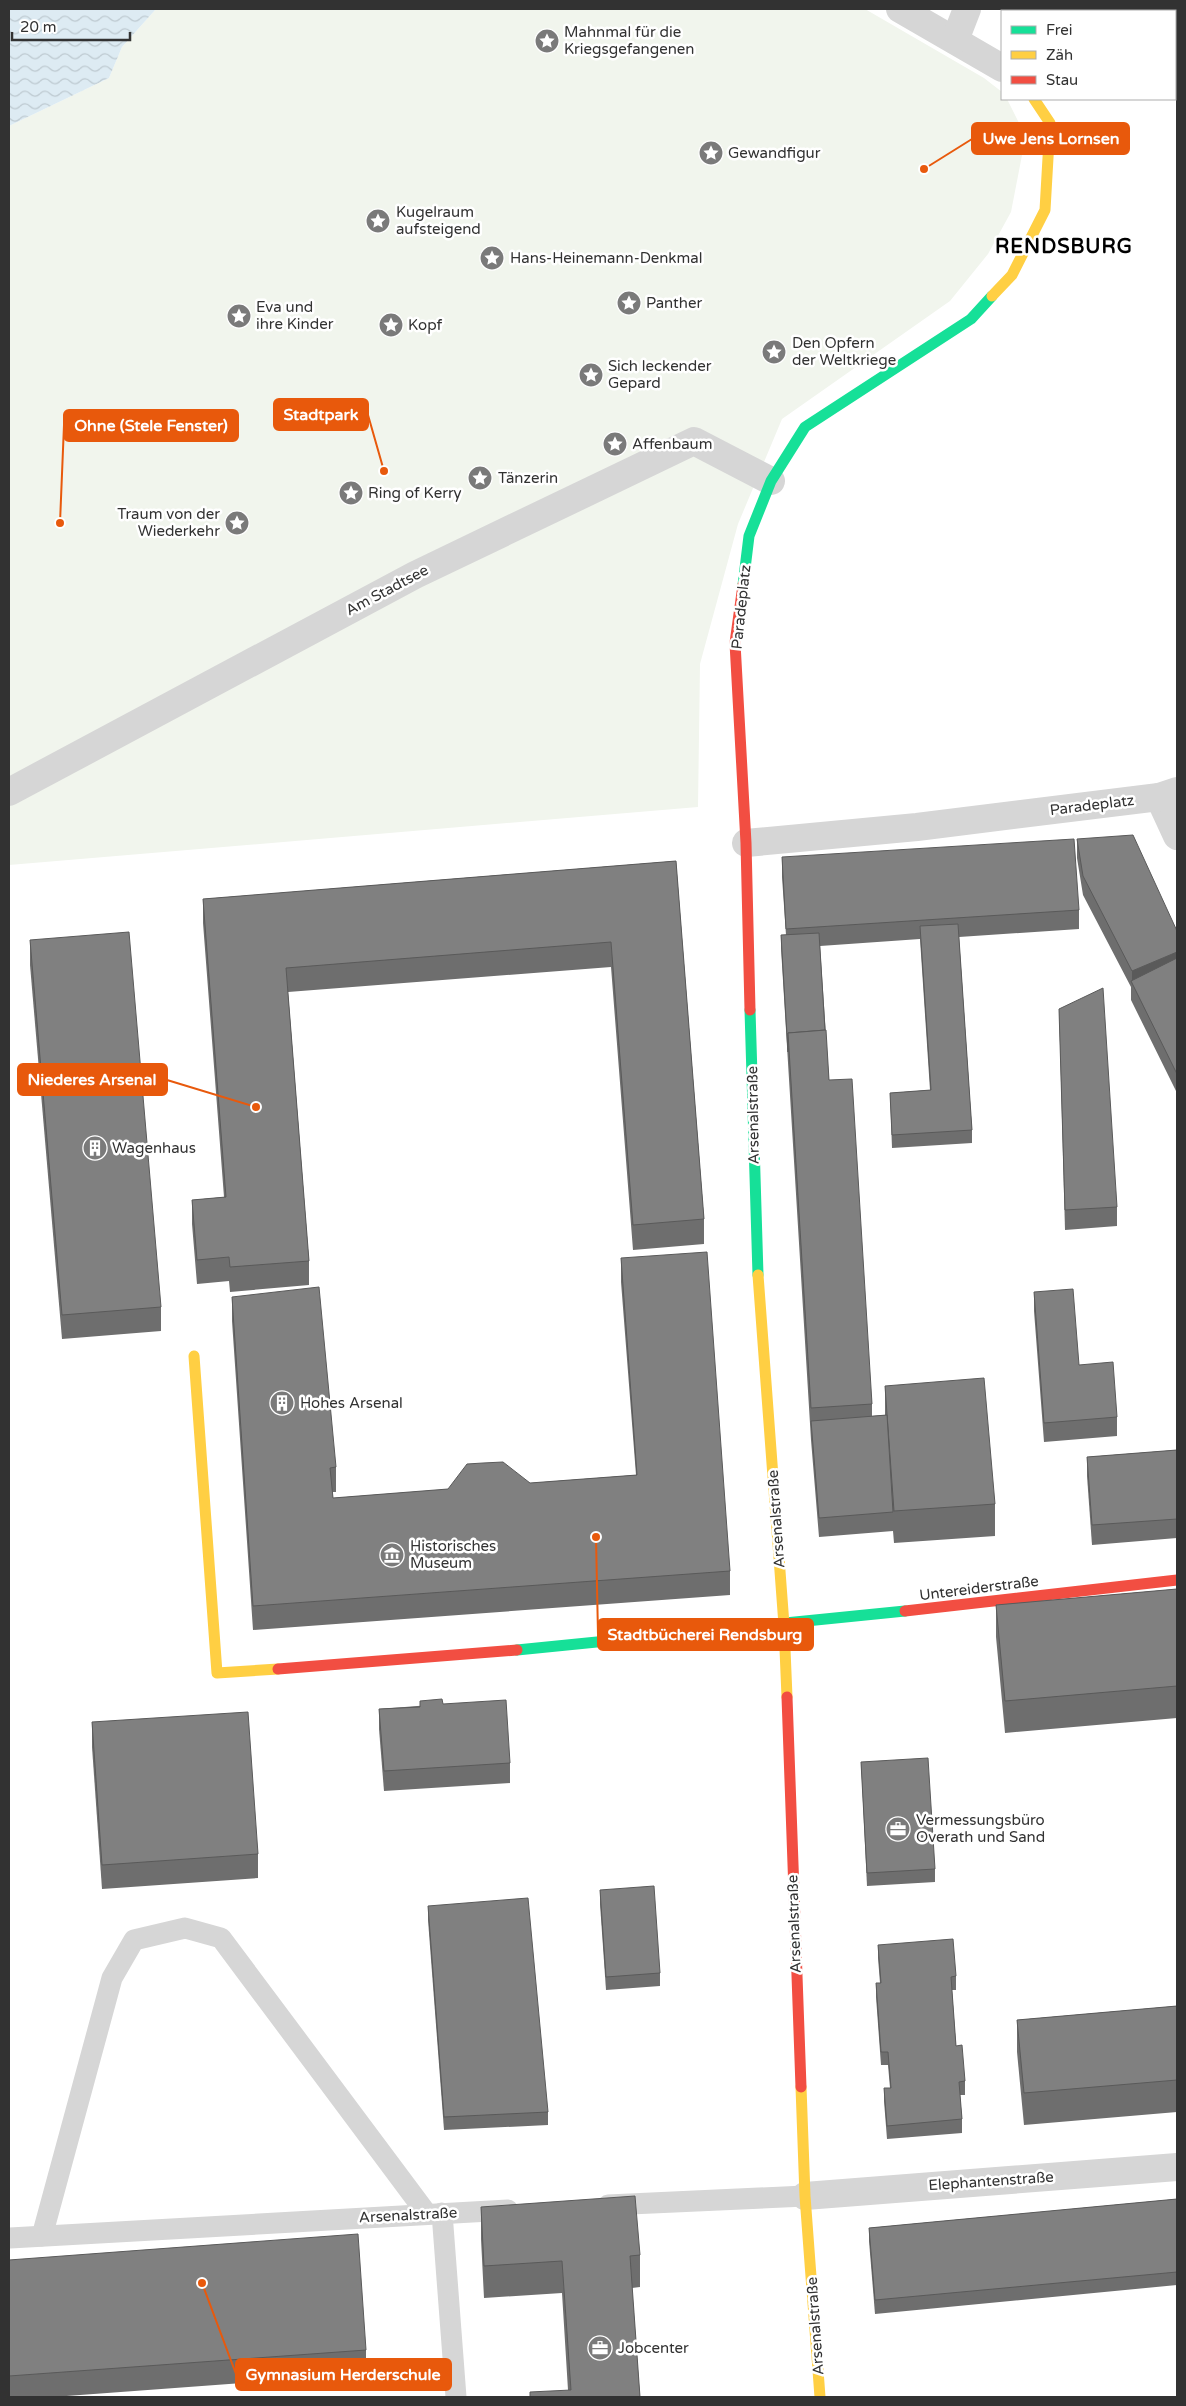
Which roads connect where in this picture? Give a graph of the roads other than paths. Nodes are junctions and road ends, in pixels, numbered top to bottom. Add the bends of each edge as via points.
1 (900, 9) edge
2 (967, 9) edge
3 (955, 40) junction
4 (1001, 67) edge
5 (1035, 100) edge
6 (771, 481) junction
7 (9, 792) edge
8 (1168, 794) edge
9 (1177, 836) edge
10 (746, 843) junction
11 (194, 1356) dead end
12 (1177, 1580) edge
13 (784, 1625) junction
14 (1177, 2167) edge
15 (805, 2196) junction
16 (589, 2206) edge
17 (530, 2209) edge
18 (434, 2213) junction
19 (42, 2236) junction
20 (10, 2238) dead end
21 (456, 2397) edge
22 (820, 2397) edge

1 - 3 street
2 - 3 street
3 - 4 street
5 - 6 street, Paradeplatz via 1050,123 1045,210 1012,275 971,319 805,427
6 - 7 street, Am Stadtsee via 694,441 415,574
6 - 10 street, Paradeplatz via 749,536 735,643
8 - 9 street
8 - 10 street, Paradeplatz via 917,827
10 - 13 street, Arsenalstraße via 757,1264
11 - 13 street, Untereiderstraße via 217,1672 333,1666
12 - 13 street, Untereiderstraße
13 - 15 street, Arsenalstraße
14 - 15 street, Elephantenstraße
15 - 16 lane
15 - 22 street, Arsenalstraße
17 - 18 lane, Arsenalstraße
18 - 19 lane, Arsenalstraße
18 - 19 lane via 221,1938 185,1928 134,1940 112,1978
18 - 21 lane
19 - 20 lane, Arsenalstraße

